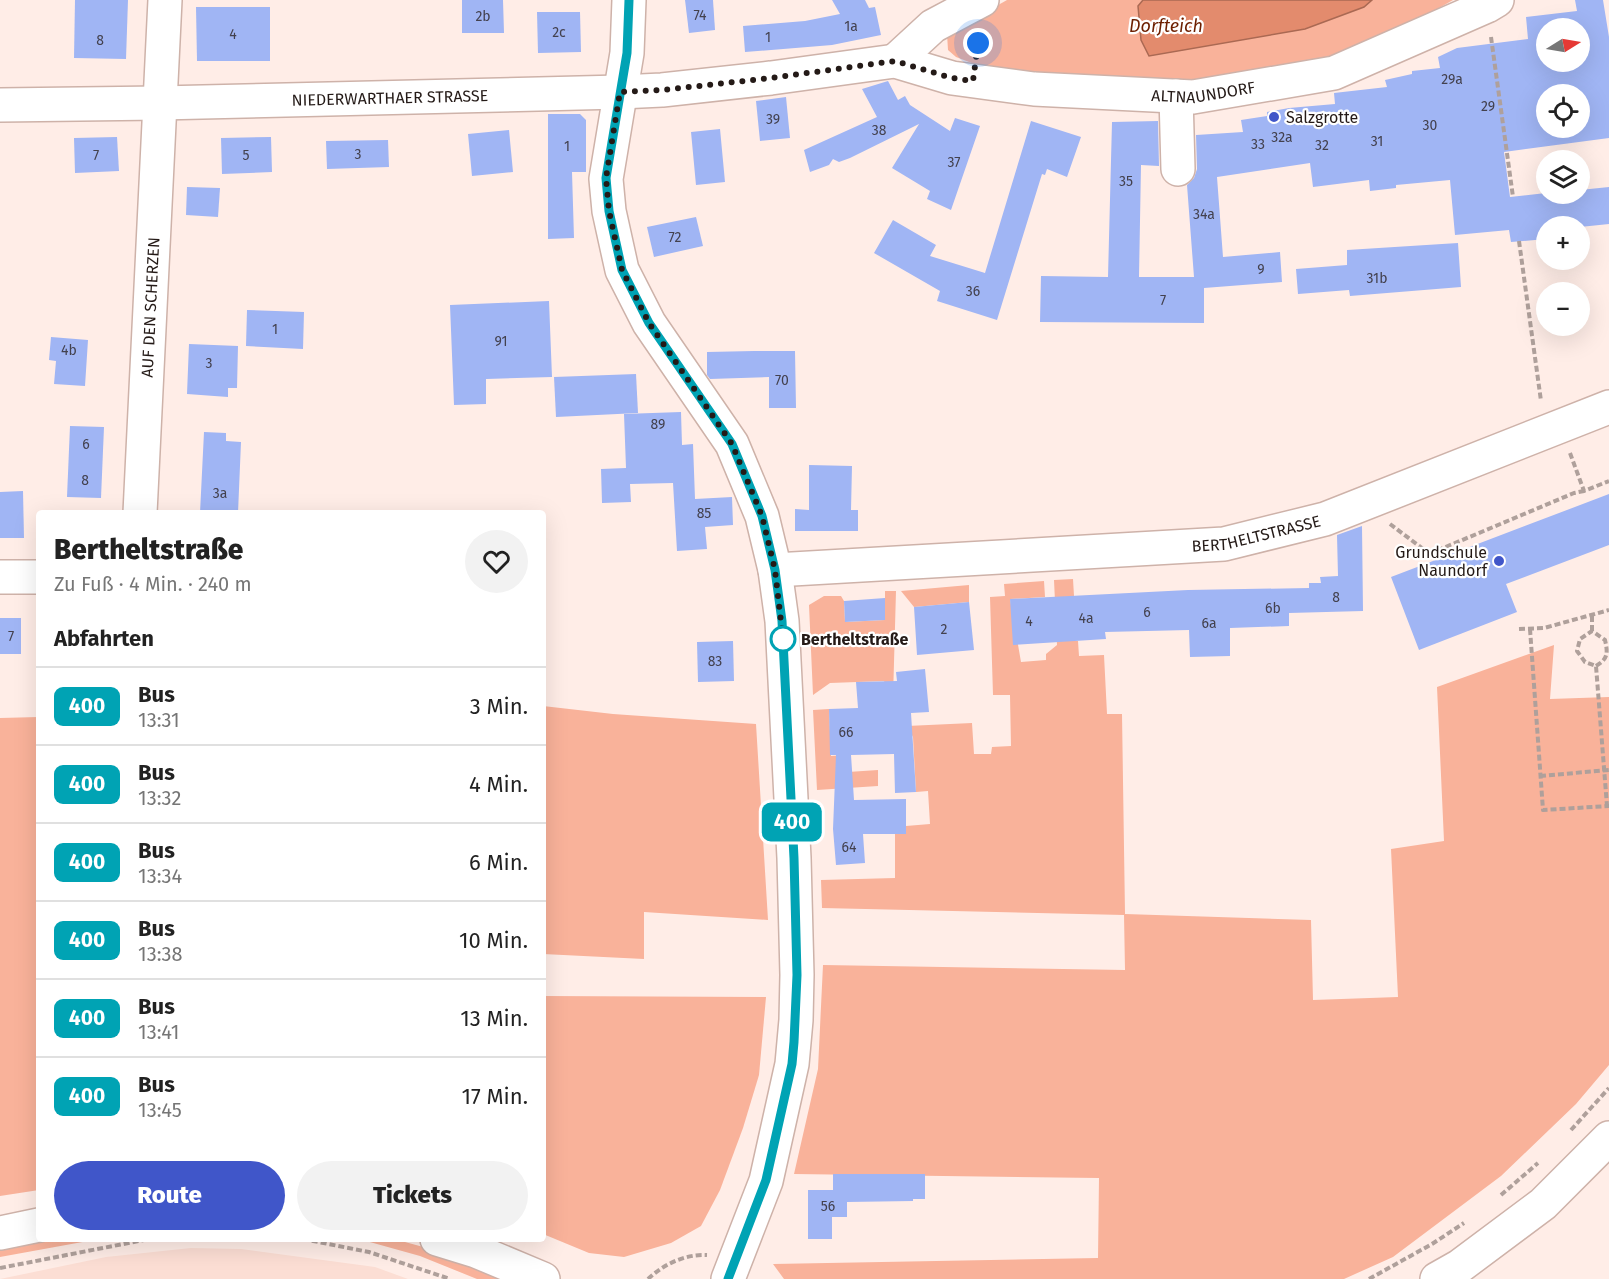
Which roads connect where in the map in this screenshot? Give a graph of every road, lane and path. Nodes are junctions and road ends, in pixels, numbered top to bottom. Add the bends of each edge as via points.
1 (165, 0) edge
2 (629, 0) edge
3 (1492, 3) edge
4 (972, 4) edge
5 (895, 61) junction
6 (973, 81) junction
7 (620, 92) junction
8 (1176, 96) junction
9 (160, 103) junction
10 (0, 105) edge
11 (1178, 169) dead end
12 (1513, 197) dead end
13 (1519, 241) dead end
14 (1609, 407) edge
15 (1552, 429) junction
16 (1609, 481) edge
17 (1584, 491) junction
18 (1377, 498) junction
19 (140, 510) edge
20 (1429, 554) junction
21 (1435, 558) dead end
22 (775, 570) junction
23 (0, 577) edge
24 (36, 577) edge
25 (1609, 610) edge
26 (1592, 616) junction
27 (1530, 629) junction
28 (1519, 630) dead end
29 (1592, 631) junction
30 (1608, 646) edge
31 (1596, 666) junction
32 (1607, 770) edge
33 (1540, 776) junction
34 (1608, 806) edge
35 (1609, 1088) edge
36 (1566, 1136) dead end
37 (1609, 1138) edge
38 (1541, 1160) dead end
39 (1497, 1199) dead end
40 (1469, 1219) dead end
41 (36, 1227) edge
42 (0, 1233) edge
43 (134, 1242) edge
44 (318, 1242) edge
45 (447, 1242) edge
46 (0, 1268) edge
47 (450, 1279) edge
48 (543, 1279) edge
49 (728, 1279) edge
50 (1369, 1279) edge
51 (1437, 1279) edge

1 - 9 street
2 - 7 street via 627,53
3 - 8 street, ALTNAUNDORF via 1334,73 1193,97
3 - 12 path
4 - 5 street via 933,26
4 - 6 path via 978,43
5 - 6 street, ALTNAUNDORF
5 - 7 street, ALTNAUNDORF via 771,78
6 - 8 street, ALTNAUNDORF via 1034,89
7 - 9 street, NIEDERWARTHAER STRASSE
7 - 22 street via 606,178 622,270 649,323 732,444 762,516
8 - 11 street
9 - 10 street, NIEDERWARTHAER STRASSE
9 - 19 street, AUF DEN SCHERZEN
13 - 15 path
14 - 15 street, BERTHELTSTRASSE
15 - 17 path
15 - 18 street, BERTHELTSTRASSE
16 - 17 path
17 - 20 path
18 - 20 path via 1382,519
18 - 22 street, BERTHELTSTRASSE via 1324,519 1224,544
20 - 21 path
22 - 49 street via 782,621 794,858 796,1020 792,1064 766,1180
23 - 24 street
25 - 26 path
26 - 27 path
26 - 29 path
27 - 28 path
27 - 33 path
29 - 30 path
29 - 31 path via 1580,639 1577,651 1585,662
30 - 31 path via 1605,661
31 - 32 path
32 - 33 path
32 - 34 path
33 - 34 path via 1543,810
35 - 36 path
37 - 51 street via 1543,1204
38 - 39 path
40 - 50 path
41 - 42 street
43 - 46 path
44 - 47 path via 369,1252
45 - 48 street

